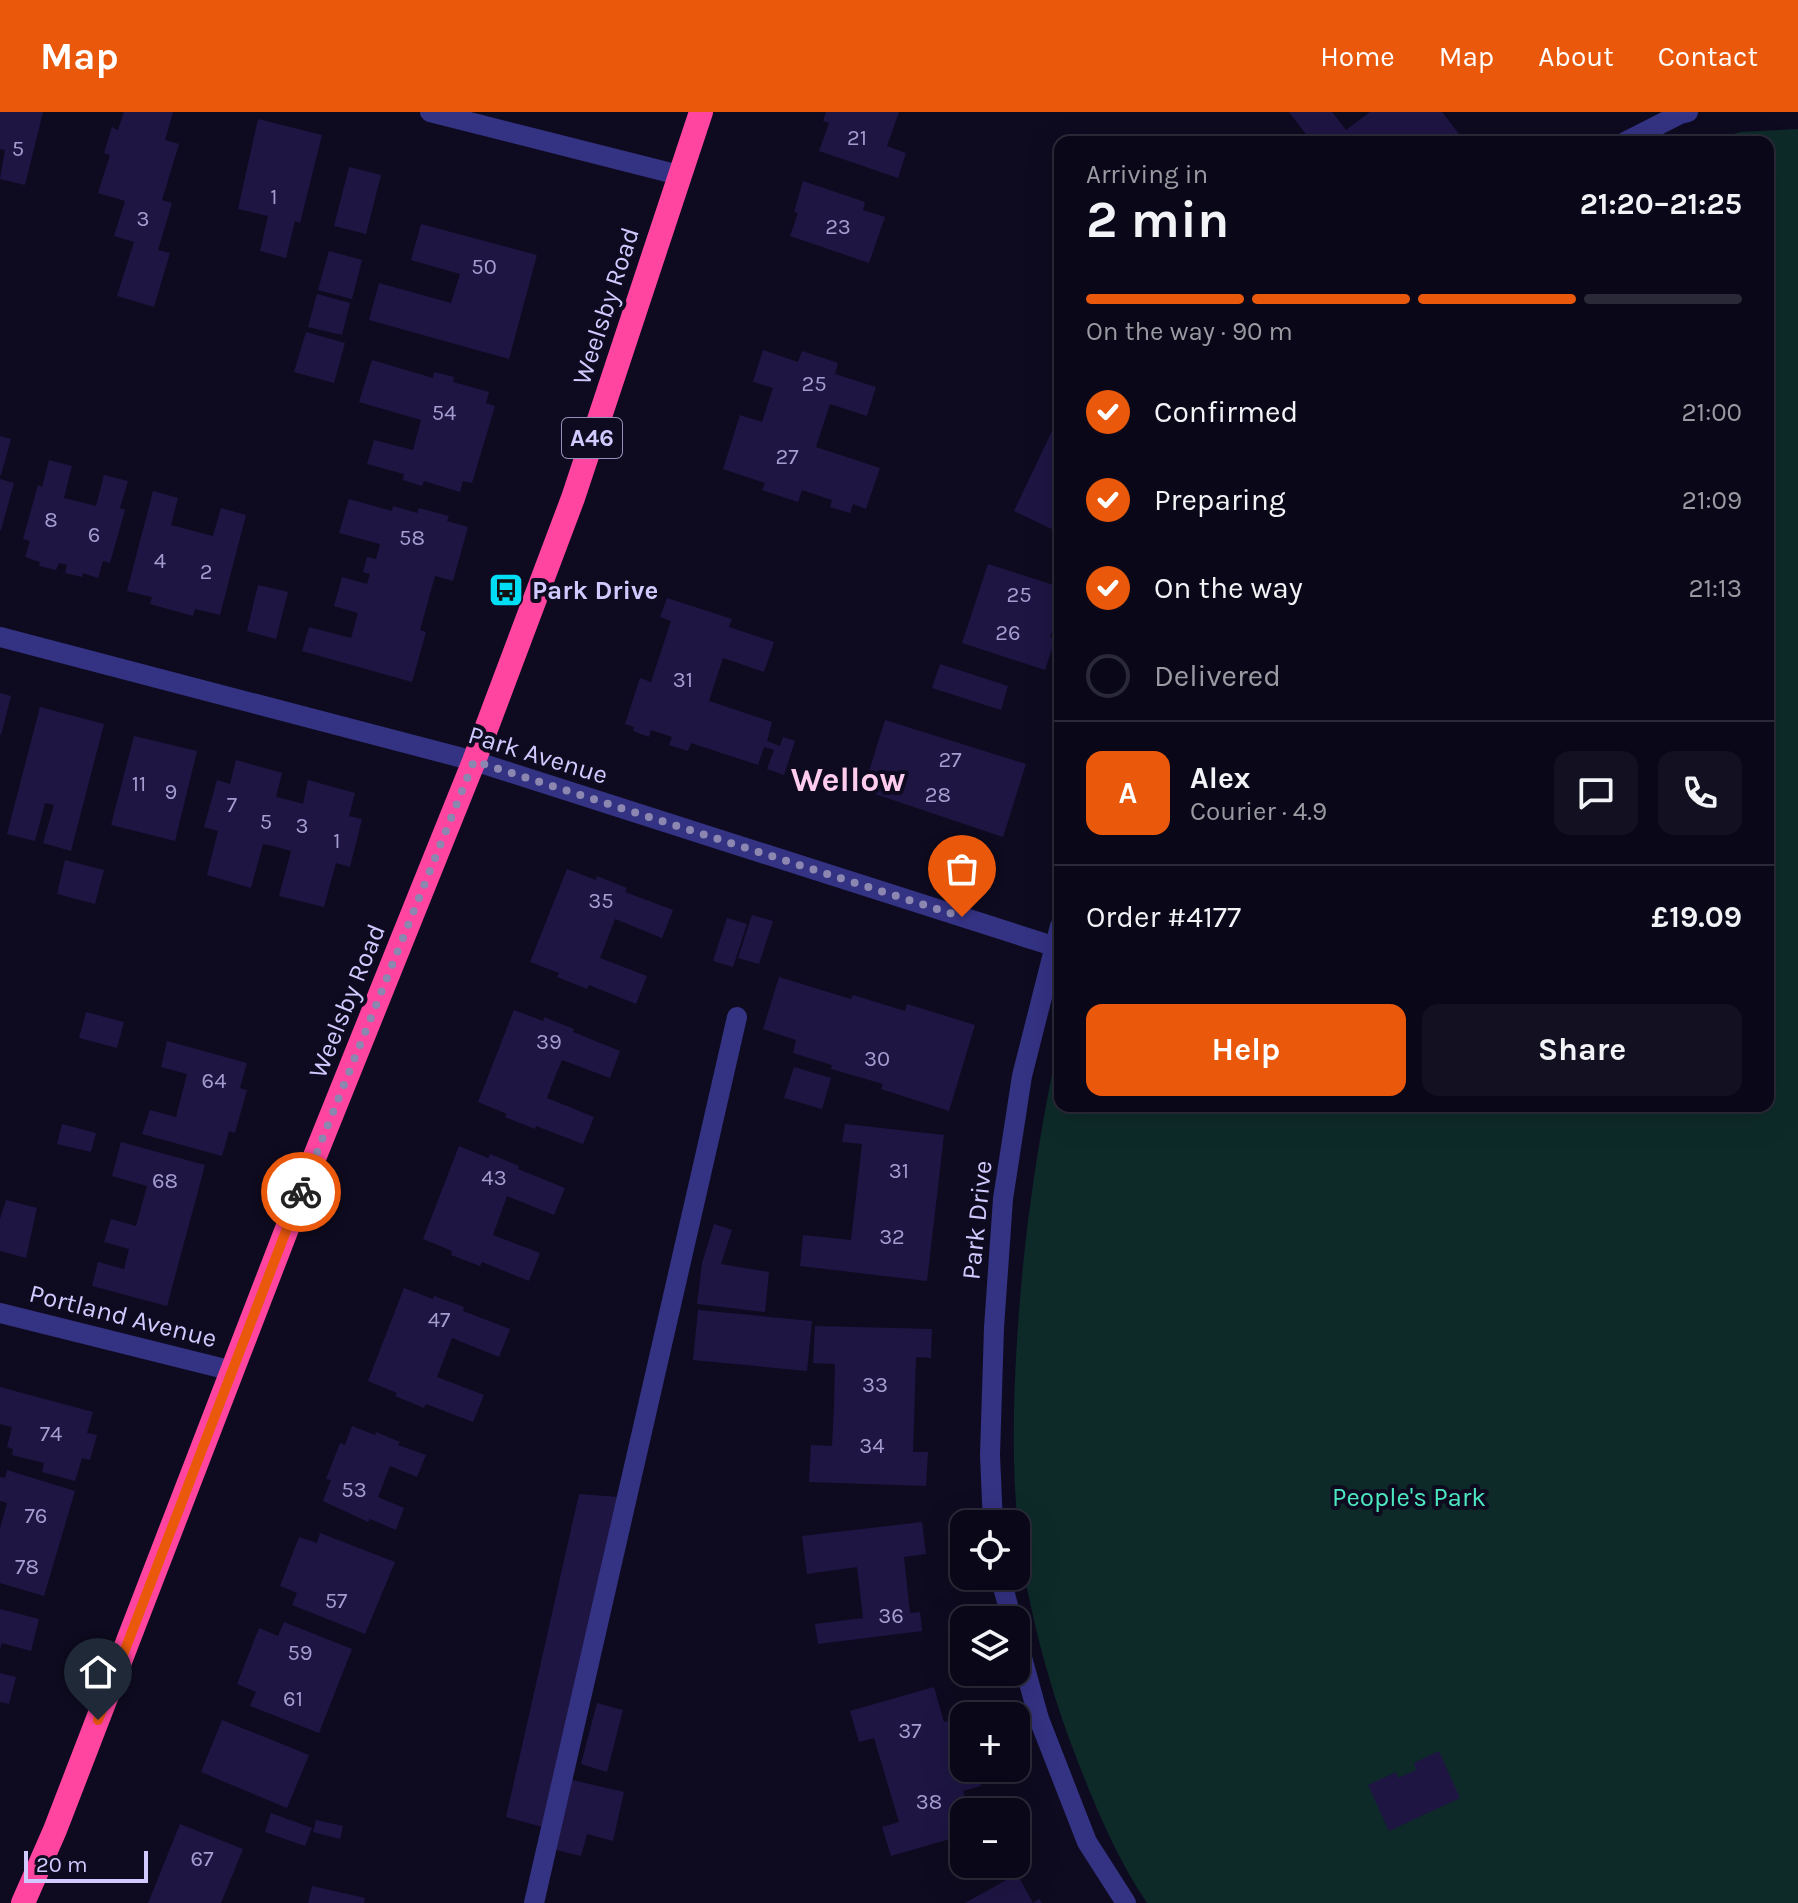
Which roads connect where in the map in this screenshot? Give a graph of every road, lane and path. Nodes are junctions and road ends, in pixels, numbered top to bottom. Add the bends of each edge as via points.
1 (430, 112) edge
2 (701, 112) edge
3 (1688, 112) edge
4 (1637, 136) edge
5 (679, 175) junction
6 (0, 637) edge
7 (474, 761) junction
8 (1054, 943) edge
9 (1053, 946) junction
10 (737, 1017) dead end
11 (0, 1313) edge
12 (233, 1371) junction
13 (992, 1510) edge
14 (1030, 1686) edge
15 (23, 1903) edge
16 (534, 1903) edge
17 (1126, 1903) edge

1 - 5 street
2 - 5 highway, Weelsby Road / A46
3 - 4 street
5 - 7 highway, Weelsby Road / A46 via 573,498
6 - 7 street, Park Avenue
7 - 9 street, Park Avenue
7 - 12 highway, Weelsby Road / A46
8 - 9 street, Park Drive
9 - 13 street, Park Drive via 1022,1076 1003,1199 994,1328
10 - 16 street
11 - 12 street, Portland Avenue
12 - 15 highway, Weelsby Road / A46
14 - 17 street via 1087,1842

